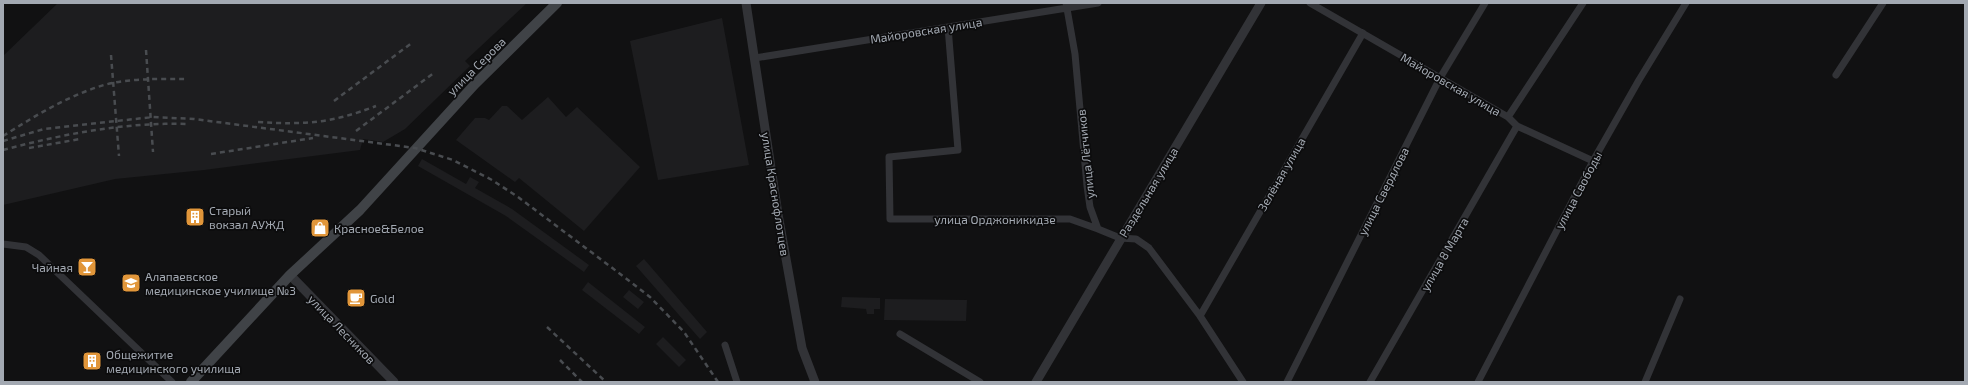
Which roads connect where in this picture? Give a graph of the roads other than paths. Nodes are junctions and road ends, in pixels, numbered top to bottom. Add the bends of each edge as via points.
1 (557, 3) edge
2 (746, 3) edge
3 (1098, 3) edge
4 (1261, 3) edge
5 (1310, 3) edge
6 (1485, 3) edge
7 (1583, 3) edge
8 (1686, 3) edge
9 (1883, 3) edge
10 (1066, 5) edge
11 (948, 27) junction
12 (1362, 33) junction
13 (755, 58) junction
14 (1836, 75) dead end
15 (1440, 78) junction
16 (1508, 117) junction
17 (1518, 126) junction
18 (1593, 161) junction
19 (1098, 229) junction
20 (1120, 238) junction
21 (4, 244) edge
22 (290, 275) junction
23 (1680, 299) dead end
24 (1200, 316) junction
25 (900, 334) dead end
26 (725, 345) dead end
27 (172, 382) edge
28 (191, 382) edge
29 (394, 382) edge
30 (737, 382) edge
31 (815, 382) edge
32 (980, 382) edge
33 (1036, 382) edge
34 (1243, 382) edge
35 (1287, 382) edge
36 (1370, 382) edge
37 (1478, 382) edge
38 (1645, 382) edge

1 - 22 main road, улица Серова via 475,84 360,210
2 - 13 street, улица Краснофлотцев
3 - 10 street, Майоровская улица
4 - 20 street, Раздельная улица
5 - 12 street, Майоровская улица
6 - 15 street, улица Свердлова
7 - 16 street
8 - 18 street, улица Свободы
9 - 14 street
10 - 11 street, Майоровская улица
10 - 19 street, улица Лётчиков via 1075,54 1087,186 1090,207
11 - 13 street, Майоровская улица
11 - 19 street, улица Орджоникидзе via 958,150 889,157 890,219 1070,219
12 - 15 street, Майоровская улица
12 - 24 street, Зелёная улица
13 - 31 street, улица Краснофлотцев via 778,214 802,348
15 - 16 street, Майоровская улица
15 - 35 street, улица Свердлова
16 - 17 street, Майоровская улица
17 - 18 street, Майоровская улица
17 - 36 street, улица 8 Марта
18 - 37 street, улица Свободы
19 - 20 street
20 - 24 street via 1136,239 1149,248
20 - 33 street, Раздельная улица
21 - 27 street via 26,247 39,255
22 - 28 main road, улица Серова
22 - 29 street, улица Лесников
23 - 38 street
24 - 34 street
25 - 32 street
26 - 30 street

